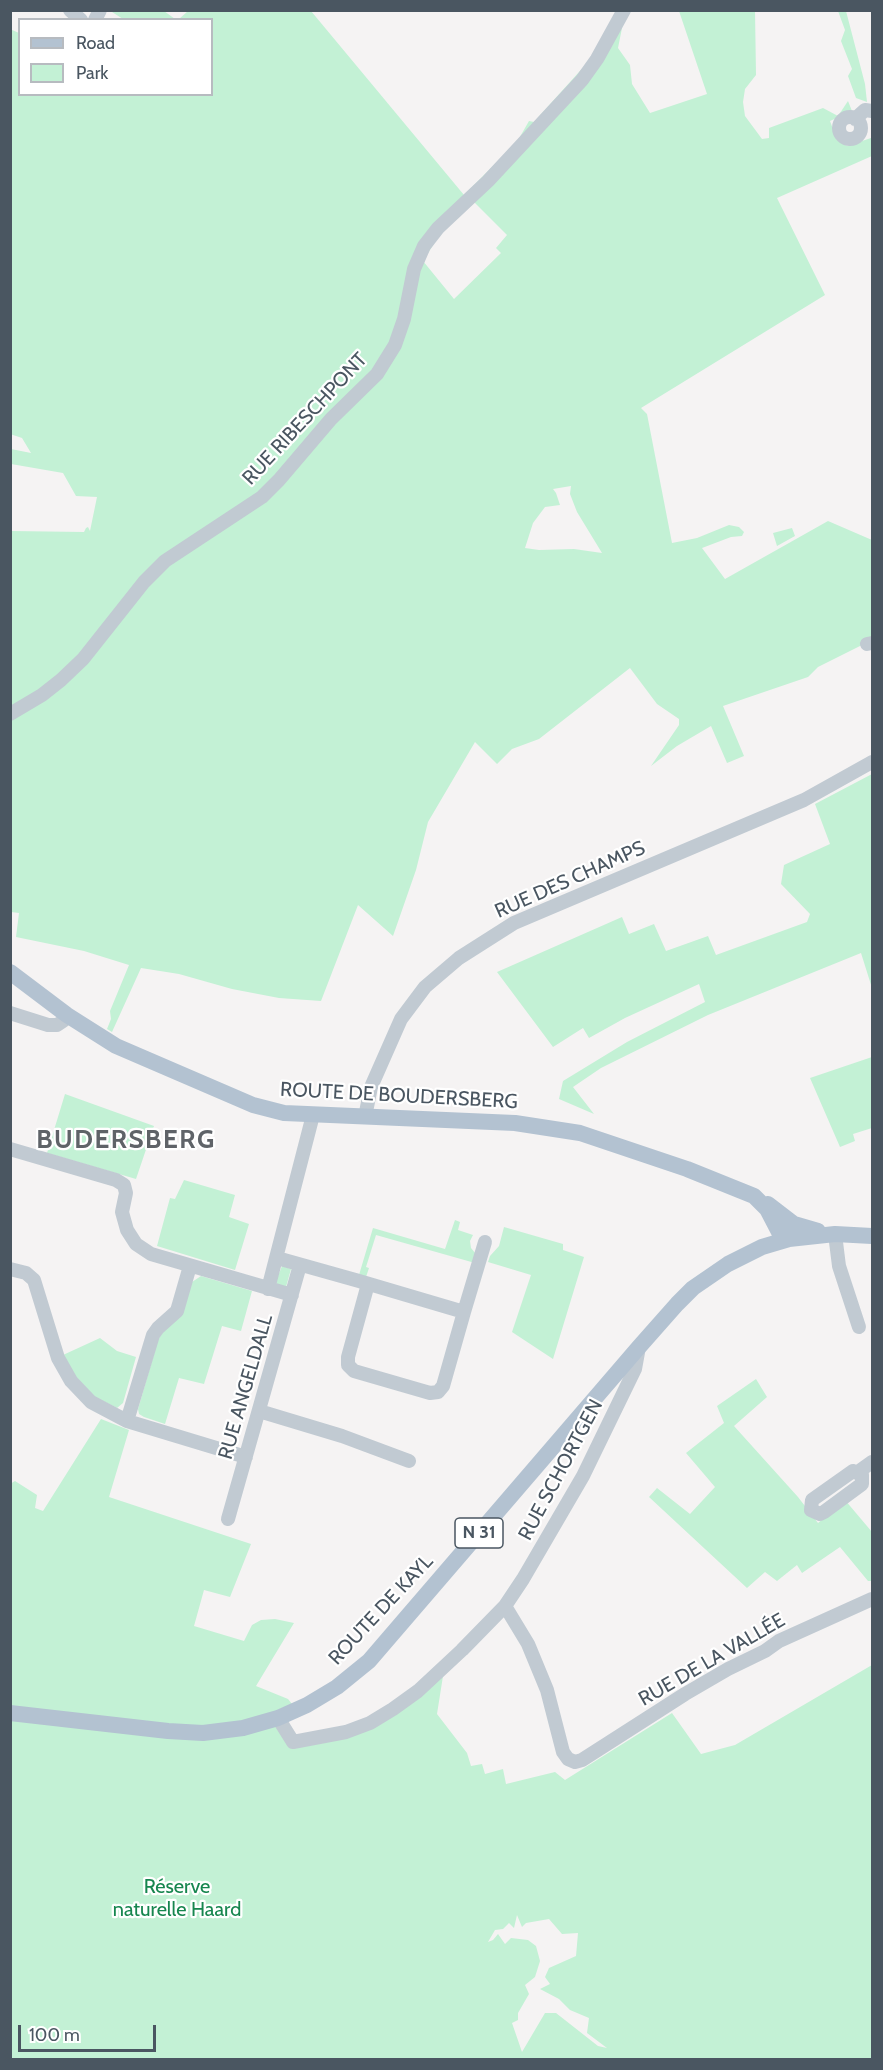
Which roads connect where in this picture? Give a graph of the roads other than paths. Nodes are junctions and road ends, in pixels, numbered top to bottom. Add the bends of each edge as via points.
1 (624, 10) edge
2 (873, 111) edge
3 (855, 120) dead end
4 (10, 714) edge
5 (873, 762) edge
6 (10, 972) edge
7 (10, 1013) edge
8 (67, 1015) junction
9 (313, 1115) junction
10 (365, 1117) junction
11 (10, 1149) edge
12 (790, 1230) junction
13 (836, 1234) junction
14 (873, 1236) edge
15 (485, 1242) dead end
16 (277, 1258) junction
17 (300, 1265) junction
18 (190, 1266) junction
19 (10, 1269) edge
20 (368, 1284) junction
21 (268, 1289) junction
22 (292, 1295) junction
23 (464, 1312) junction
24 (859, 1327) dead end
25 (639, 1347) junction
26 (259, 1411) junction
27 (127, 1421) junction
28 (246, 1457) junction
29 (409, 1461) dead end
30 (873, 1462) edge
31 (858, 1472) dead end
32 (228, 1519) dead end
33 (873, 1599) edge
34 (505, 1606) junction
35 (10, 1713) edge
36 (278, 1718) junction

1 - 4 street, RUE RIBESCHPONT via 582,80 424,246 414,269 395,345 377,374 262,497 165,561 83,659 42,695
2 - 3 street via 865,110
5 - 10 street, RUE DES CHAMPS via 804,800 547,908 482,942 439,974 401,1019 371,1087
6 - 8 main road, ROUTE DE BOUDERSBERG
7 - 8 street via 57,1025
8 - 9 main road, ROUTE DE BOUDERSBERG via 116,1046 253,1105
9 - 10 main road, ROUTE DE BOUDERSBERG
9 - 16 street, RUE ANGELDALL
10 - 12 main road, ROUTE DE BOUDERSBERG via 515,1123 580,1133 754,1196 767,1209 779,1232
11 - 18 street via 116,1179 124,1185 123,1212 127,1230 136,1244 151,1254
12 - 13 main road, ROUTE DE KAYL / N 31
12 - 25 main road, ROUTE DE KAYL / N 31 via 706,1278
13 - 14 main road, ROUTE DE KAYL / N 31
13 - 24 street via 839,1266
15 - 23 street
16 - 17 street
16 - 21 street, RUE ANGELDALL
17 - 20 street
17 - 22 street, RUE ANGELDALL
18 - 21 street
18 - 27 street via 177,1311 153,1335
19 - 27 street via 26,1273 34,1280 57,1358 70,1381 91,1402
20 - 23 street
20 - 23 street via 348,1357 348,1365 354,1371 438,1392
21 - 22 street
22 - 26 street, RUE ANGELDALL
25 - 34 street, RUE SCHORTGEN via 635,1369 583,1476
25 - 36 main road, ROUTE DE KAYL / N 31 via 369,1660 337,1687
26 - 28 street, RUE ANGELDALL
26 - 29 street
27 - 28 street
28 - 32 street, RUE ANGELDALL
30 - 31 street
33 - 34 street, RUE DE LA VALLÉE via 779,1641 575,1762 563,1752 547,1690 528,1644
34 - 36 street, RUE SCHORTGEN via 418,1691 370,1723 293,1742
35 - 36 main road, ROUTE DE KAYL / N 31 via 203,1733

